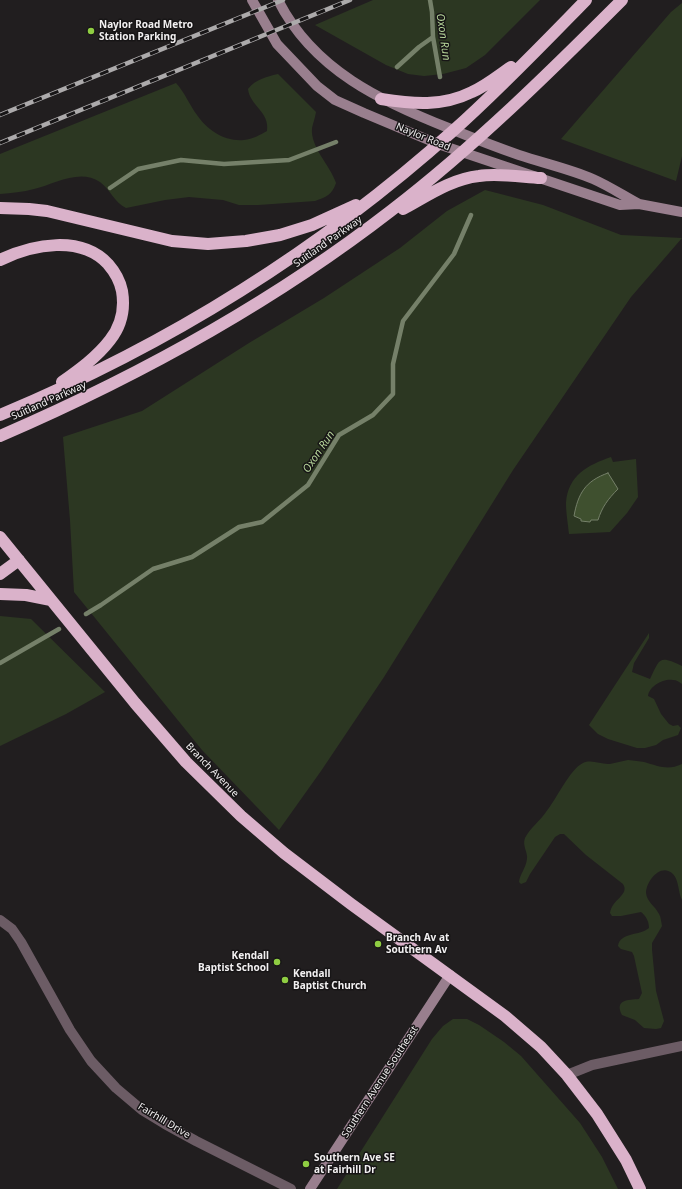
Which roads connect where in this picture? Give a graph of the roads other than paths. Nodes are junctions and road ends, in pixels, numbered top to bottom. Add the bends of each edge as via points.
1 (252, 0) edge
2 (278, 0) edge
3 (586, 0) edge
4 (622, 0) edge
5 (537, 49) junction
6 (381, 99) junction
7 (454, 130) junction
8 (477, 139) junction
9 (438, 144) junction
10 (462, 152) junction
11 (541, 178) junction
12 (374, 197) junction
13 (639, 204) junction
14 (0, 208) edge
15 (682, 212) edge
16 (368, 228) junction
17 (0, 260) edge
18 (39, 399) junction
19 (0, 416) edge
20 (0, 436) edge
21 (0, 537) edge
22 (4, 551) edge
23 (19, 560) junction
24 (0, 574) edge
25 (0, 594) edge
26 (51, 600) junction
27 (0, 920) edge
28 (450, 975) junction
29 (682, 1046) edge
30 (568, 1075) junction
31 (291, 1189) edge
32 (310, 1189) edge
33 (640, 1189) edge

1 - 9 main road, Naylor Road via 277,44 317,86 336,100
2 - 6 main road, Naylor Road via 290,21 316,52 346,77
3 - 5 highway, Suitland Parkway
4 - 8 highway, Suitland Parkway via 544,78
5 - 6 highway via 473,92 452,100 420,104
5 - 7 highway, Suitland Parkway
6 - 7 main road, Naylor Road
7 - 8 main road, Naylor Road
7 - 9 highway, Suitland Parkway
8 - 10 highway, Suitland Parkway
8 - 13 main road, Naylor Road via 593,179
9 - 10 main road, Naylor Road
9 - 12 highway, Suitland Parkway
10 - 11 main road, Naylor Road
10 - 16 highway, Suitland Parkway
11 - 13 main road, Naylor Road via 620,205
11 - 16 highway via 489,175 467,178 446,186
12 - 14 highway via 280,235 208,244 172,241 47,211
12 - 18 highway, Suitland Parkway via 310,245 218,304 143,347
13 - 15 main road, Naylor Road
16 - 20 highway, Suitland Parkway via 300,276 199,339 94,394
17 - 18 highway via 35,248 61,245 84,248 104,259 118,277 121,287 122,314 110,340 91,360
18 - 19 highway, Suitland Parkway
21 - 22 highway, Branch Avenue
22 - 23 highway, Branch Avenue
23 - 24 highway
23 - 26 highway, Branch Avenue
25 - 26 highway via 26,595
26 - 28 highway, Branch Avenue via 186,762 241,816 284,853
27 - 31 street, Fairhill Drive via 12,929 21,942 70,1030 91,1062 116,1088 142,1110 196,1141
28 - 30 highway, Branch Avenue via 505,1016
28 - 32 main road, Southern Avenue Southeast
29 - 30 street via 592,1065
30 - 33 highway, Branch Avenue via 616,1143

